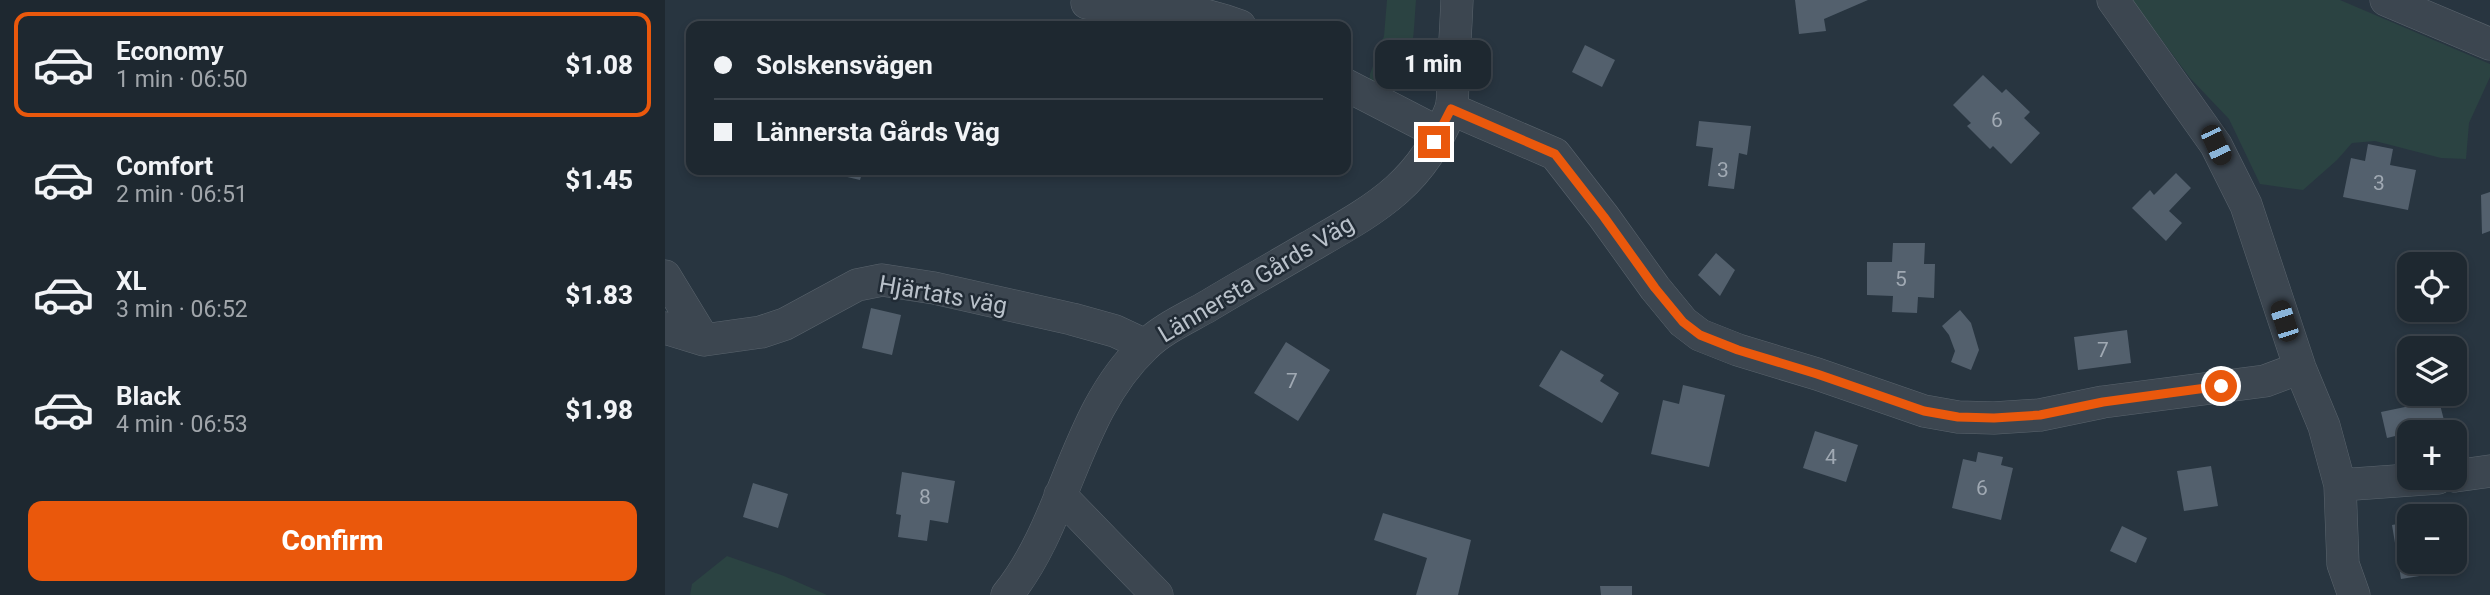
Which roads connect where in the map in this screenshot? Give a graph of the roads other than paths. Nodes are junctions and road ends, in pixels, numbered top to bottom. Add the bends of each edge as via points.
1 (1457, 0) edge
2 (2113, 0) edge
3 (2386, 0) edge
4 (1087, 3) dead end
5 (1226, 21) edge
6 (2490, 44) edge
7 (1351, 87) edge
8 (1445, 121) junction
9 (665, 276) edge
10 (665, 328) edge
11 (704, 340) junction
12 (1145, 345) junction
13 (2300, 368) junction
14 (2490, 471) edge
15 (2467, 474) edge
16 (2397, 481) edge
17 (2340, 485) junction
18 (1060, 495) junction
19 (1007, 595) edge
20 (1157, 595) edge
21 (2354, 595) edge

1 - 8 street, Lännersta Gårds Väg
2 - 13 street via 2216,145 2246,205
3 - 6 street
4 - 5 street via 1178,9
7 - 8 street
8 - 12 street, Lännersta Gårds Väg via 1415,171 1392,196
8 - 13 street via 1555,154 1655,288 1700,335 1924,411 1958,417 2040,415 2265,381
9 - 11 street
10 - 11 street, Hjärtats väg
11 - 12 street, Hjärtats väg via 785,324 857,285 882,280 1072,319
12 - 18 street, Lännersta Gårds Väg via 1104,398
13 - 17 street via 2324,426
14 - 15 street
16 - 17 street
17 - 21 street via 2343,564
18 - 19 street, Lännersta Gårds Väg via 1031,558
18 - 20 street

